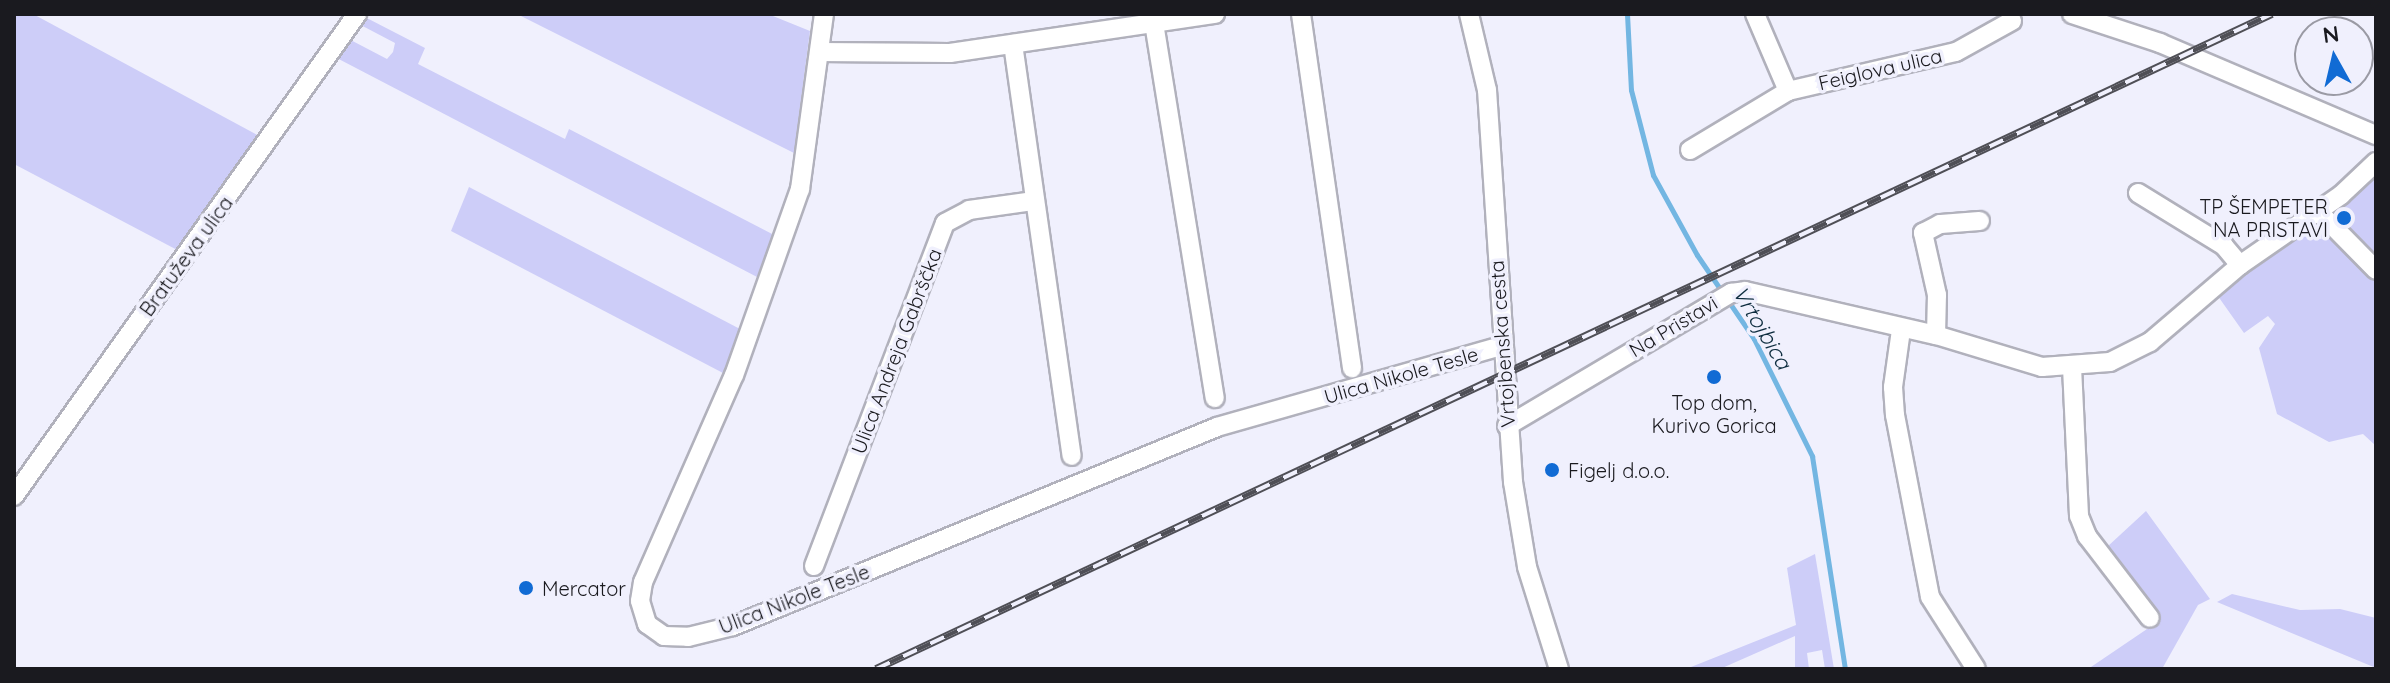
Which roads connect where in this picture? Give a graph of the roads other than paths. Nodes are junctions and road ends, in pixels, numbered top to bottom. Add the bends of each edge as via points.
1 (357, 14) edge
2 (824, 14) edge
3 (1215, 14) edge
4 (1301, 14) edge
5 (1469, 14) edge
6 (1755, 14) edge
7 (2072, 14) edge
8 (2097, 16) edge
9 (2012, 21) dead end
10 (1154, 23) junction
11 (1013, 44) junction
12 (819, 52) junction
13 (1788, 91) junction
14 (2376, 135) edge
15 (1690, 150) dead end
16 (2376, 162) edge
17 (2138, 193) dead end
18 (1034, 201) junction
19 (2319, 212) junction
20 (1980, 221) dead end
21 (2240, 265) junction
22 (2376, 270) edge
23 (1901, 330) junction
24 (1936, 335) junction
25 (1502, 346) junction
26 (2072, 367) junction
27 (1352, 368) dead end
28 (1215, 398) dead end
29 (1507, 426) junction
30 (1072, 456) dead end
31 (14, 496) edge
32 (814, 566) dead end
33 (2150, 618) dead end
34 (1559, 669) edge
35 (1976, 669) edge

1 - 31 street, Bratuževa ulica
2 - 12 street, Ulica Nikole Tesle
3 - 10 street
4 - 27 street
5 - 25 street, Vrtojbenska cesta via 1487,90
6 - 13 street
7 - 8 street
8 - 14 street
9 - 13 street, Feiglova ulica via 1956,52
10 - 11 street
10 - 28 street
11 - 12 street via 900,56
11 - 18 street
12 - 25 street, Ulica Nikole Tesle via 802,180 770,284 643,582 640,601 647,624 664,636 688,637 733,626 1217,427
13 - 15 street, Feiglova ulica
16 - 19 street, Na Pristavi
17 - 21 street via 2224,246
18 - 30 street
18 - 32 street, Ulica Andreja Gabrščka via 969,210 945,223
19 - 21 street, Na Pristavi
19 - 22 street
20 - 24 street via 1940,224 1923,233 1937,295
21 - 26 street, Na Pristavi via 2130,355 2094,367
23 - 24 street, Na Pristavi
23 - 29 street, Na Pristavi via 1745,291 1731,293
23 - 35 street via 1895,415 1930,597
24 - 26 street, Na Pristavi via 2042,367
25 - 29 street, Vrtojbenska cesta
26 - 33 street via 2079,516 2087,536
29 - 34 street, Vrtojbenska cesta via 1527,567

